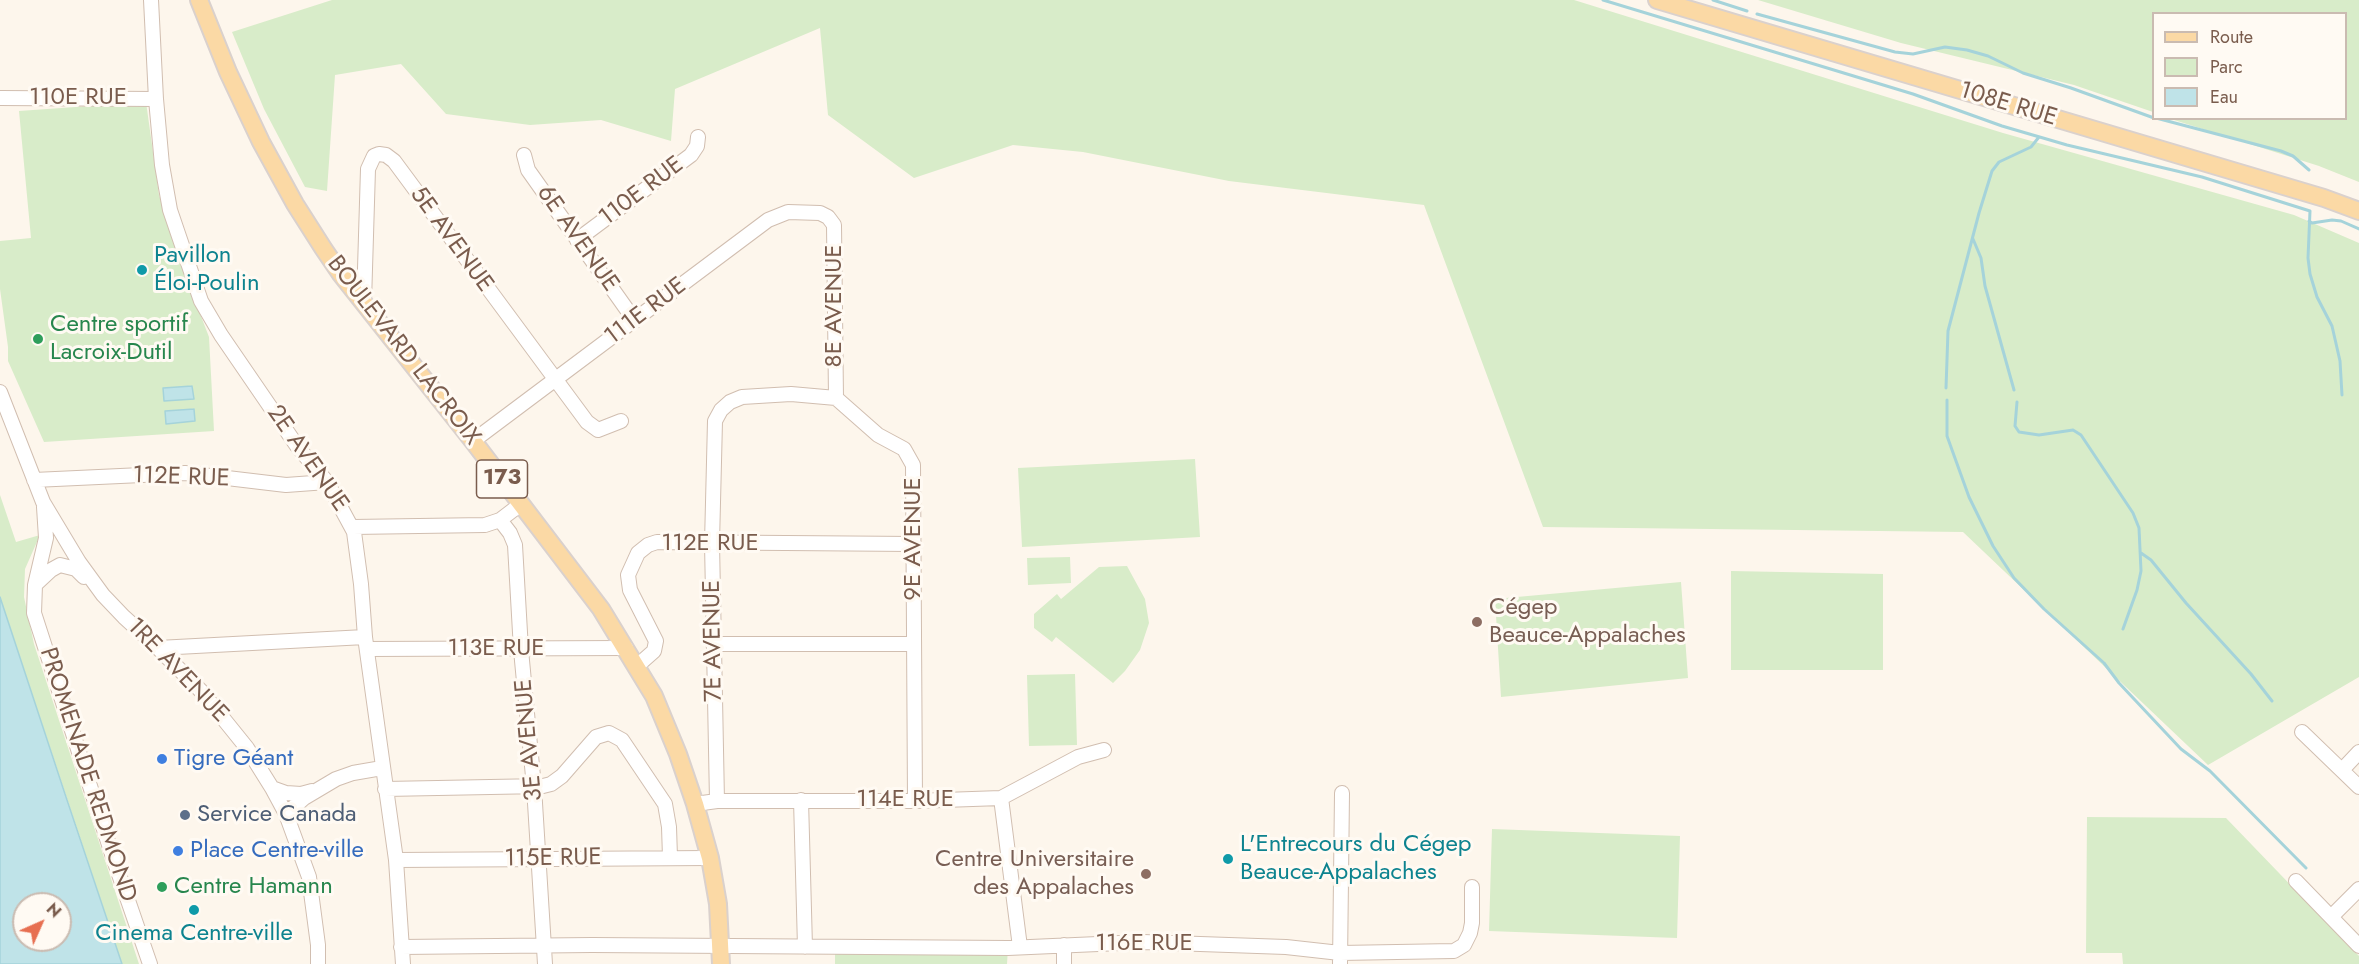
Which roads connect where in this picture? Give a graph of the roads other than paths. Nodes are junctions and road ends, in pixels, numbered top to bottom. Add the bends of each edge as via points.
1 (201, 0) edge
2 (1657, 0) edge
3 (153, 4) edge
4 (0, 98) edge
5 (156, 99) junction
6 (698, 137) dead end
7 (524, 155) dead end
8 (2359, 211) edge
9 (828, 217) joint
10 (577, 240) junction
11 (364, 302) junction
12 (635, 321) junction
13 (554, 380) junction
14 (0, 392) edge
15 (836, 398) junction
16 (621, 421) dead end
17 (473, 441) junction
18 (34, 480) junction
19 (327, 482) junction
20 (43, 502) junction
21 (521, 504) junction
22 (500, 520) junction
23 (353, 527) junction
24 (712, 543) junction
25 (914, 544) junction
26 (35, 585) junction
27 (103, 595) junction
28 (366, 643) junction
29 (713, 644) junction
30 (914, 644) junction
31 (158, 648) junction
32 (626, 648) junction
33 (521, 650) junction
34 (637, 666) junction
35 (2302, 732) dead end
36 (1104, 750) dead end
37 (2359, 752) edge
38 (382, 768) junction
39 (2342, 770) junction
40 (2359, 787) edge
41 (272, 788) junction
42 (534, 788) junction
43 (385, 789) junction
44 (316, 790) junction
45 (1342, 793) dead end
46 (1001, 798) junction
47 (801, 800) junction
48 (717, 801) junction
49 (915, 801) junction
50 (695, 804) junction
51 (286, 814) junction
52 (670, 857) junction
53 (710, 858) junction
54 (539, 859) junction
55 (396, 860) junction
56 (2296, 881) dead end
57 (1472, 887) dead end
58 (2359, 890) edge
59 (2331, 917) junction
60 (544, 945) junction
61 (719, 945) junction
62 (1064, 945) junction
63 (805, 946) junction
64 (2359, 946) edge
65 (401, 947) junction
66 (1020, 947) junction
67 (1340, 959) edge
68 (150, 964) edge
69 (318, 964) edge
70 (403, 964) edge
71 (545, 964) edge
72 (721, 964) edge
73 (1064, 964) edge

1 - 11 main road, BOULEVARD LACROIX / 173 via 228,72 261,142 295,204
2 - 8 main road, 108E RUE
3 - 5 street, 2E AVENUE
4 - 5 street, 110E RUE
5 - 19 street, 2E AVENUE via 170,210 201,301 297,446
6 - 10 street, 110E RUE via 691,155
7 - 10 street, 6E AVENUE via 528,170
9 - 12 street, 111E RUE via 802,212 776,215
9 - 15 street, 8E AVENUE via 835,235
10 - 12 street, 6E AVENUE
11 - 13 street, 5E AVENUE via 368,169 379,154 393,161
11 - 17 main road, BOULEVARD LACROIX / 173
12 - 13 street, 111E RUE
13 - 16 street, 5E AVENUE via 591,427 598,430
13 - 17 street, 111E RUE
14 - 18 street, 1RE AVENUE
15 - 24 street, 7E AVENUE via 769,394 742,397 721,410 715,421
15 - 25 street, 9E AVENUE via 878,435 904,449 913,465
17 - 21 main road, BOULEVARD LACROIX / 173
18 - 19 street, 112E RUE via 185,473 286,485
18 - 20 street, 1RE AVENUE
19 - 23 street, 2E AVENUE
20 - 26 street, PROMENADE REDMOND via 46,538
20 - 27 street, 1RE AVENUE
21 - 22 street
21 - 32 main road, BOULEVARD LACROIX / 173
22 - 23 street via 485,525
22 - 33 street, 3E AVENUE via 515,545
23 - 28 street, 2E AVENUE
24 - 25 street, 112E RUE
24 - 29 street, 7E AVENUE
24 - 34 street, 112E RUE via 657,542 638,554 628,575 630,590 656,641 654,651
25 - 30 street, 9E AVENUE
26 - 27 street via 51,570 68,566
26 - 68 street, PROMENADE REDMOND via 33,606 38,629
27 - 31 street, 1RE AVENUE
28 - 31 street, 113E RUE
28 - 33 street, 113E RUE
28 - 38 street, 2E AVENUE
29 - 30 street
29 - 48 street, 7E AVENUE
30 - 49 street, 9E AVENUE
31 - 41 street, 1RE AVENUE via 223,718
32 - 33 street, 113E RUE
32 - 34 main road, BOULEVARD LACROIX / 173
33 - 42 street, 3E AVENUE
34 - 50 main road, BOULEVARD LACROIX / 173 via 672,738
35 - 39 street
36 - 46 street, 114E RUE via 1078,758
37 - 39 street
38 - 43 street, 2E AVENUE
38 - 44 street via 353,773
39 - 40 street
41 - 44 street via 301,794
41 - 51 street, 1RE AVENUE
42 - 43 street
42 - 52 street via 551,784 562,776 596,737 606,732 615,735 665,804
42 - 54 street, 3E AVENUE
43 - 55 street, 2E AVENUE
44 - 51 street
45 - 67 street
46 - 49 street, 114E RUE
46 - 66 street
47 - 48 street, 114E RUE
47 - 49 street, 114E RUE
47 - 63 street
48 - 50 street, 114E RUE
50 - 53 main road, BOULEVARD LACROIX / 173
51 - 69 street, 1RE AVENUE via 309,877
52 - 53 street, 115E RUE
52 - 54 street, 115E RUE
53 - 61 main road, BOULEVARD LACROIX / 173 via 718,904
54 - 55 street, 115E RUE
54 - 60 street, 3E AVENUE
55 - 65 street, 2E AVENUE
56 - 59 street
57 - 67 street, 116E RUE via 1470,933 1464,945 1454,951
58 - 59 street
59 - 64 street
60 - 61 street, 116E RUE
60 - 65 street, 116E RUE
60 - 71 street, 3E AVENUE
61 - 63 street, 116E RUE
61 - 72 main road, BOULEVARD LACROIX / 173
62 - 66 street, 116E RUE
62 - 67 street, 116E RUE via 1143,942 1286,946
62 - 73 street
63 - 66 street, 116E RUE
65 - 70 street, 2E AVENUE

